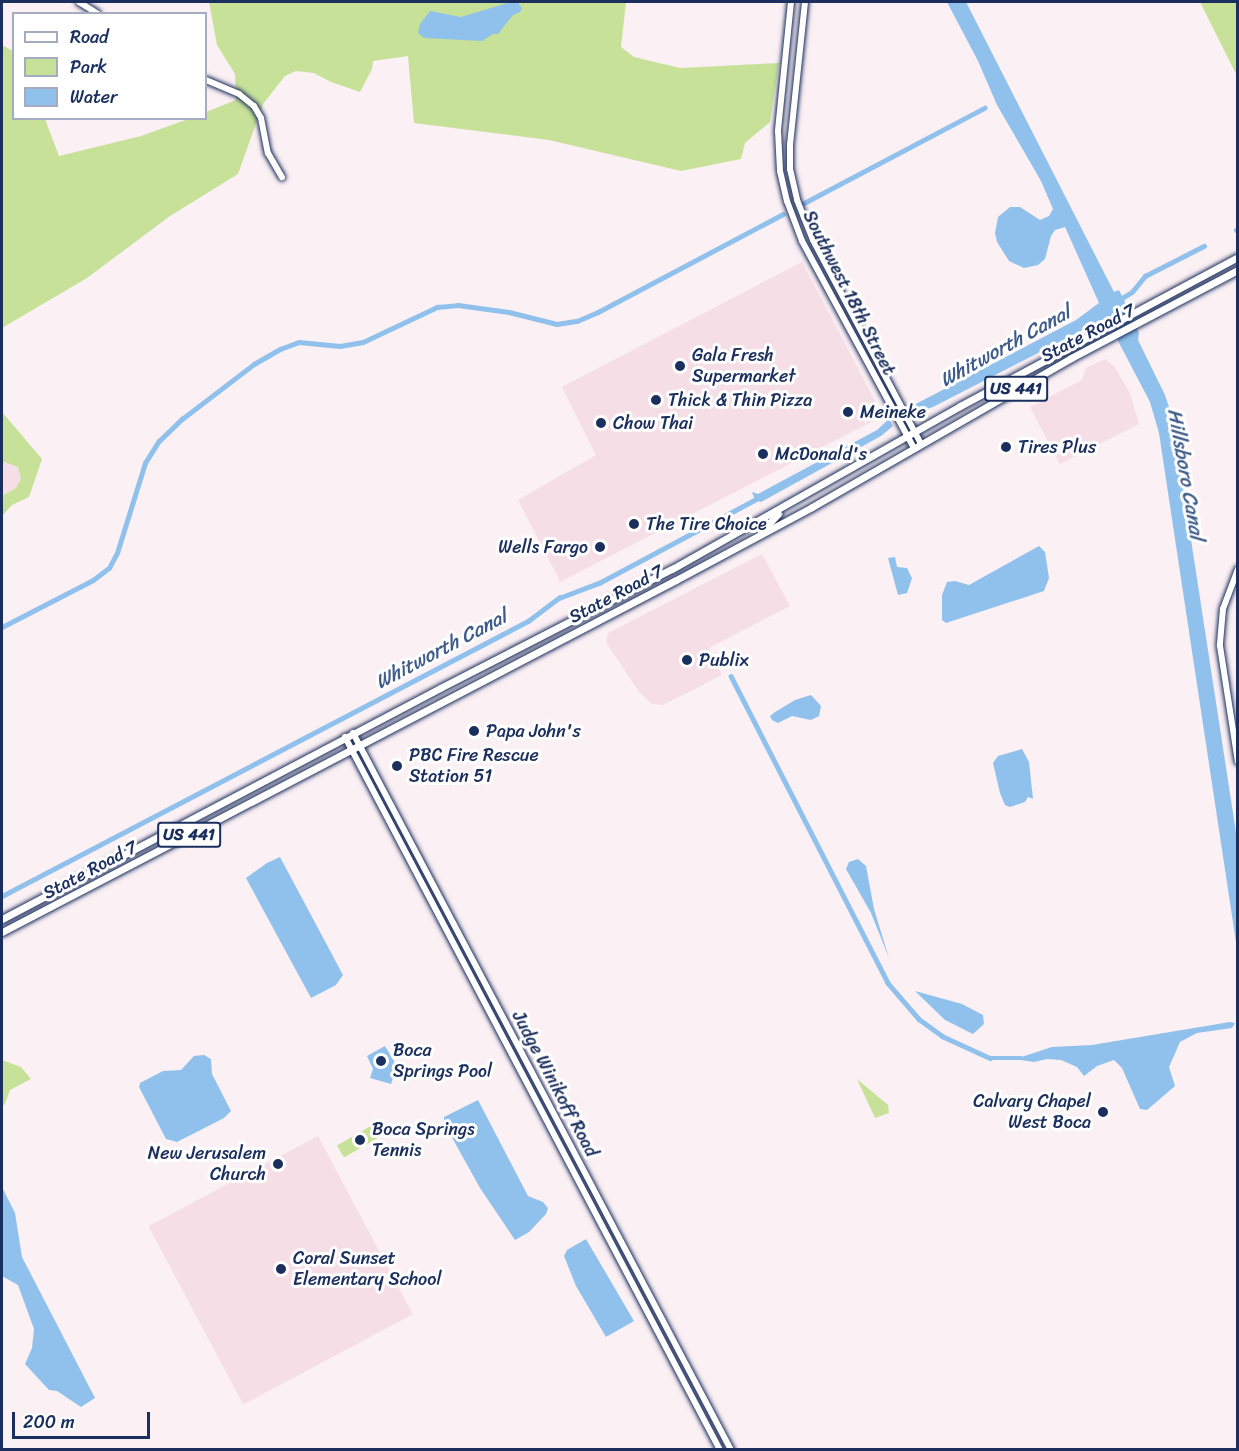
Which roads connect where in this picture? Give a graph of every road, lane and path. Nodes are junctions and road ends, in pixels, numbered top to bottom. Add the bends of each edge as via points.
1 (79, 2) edge
2 (790, 2) edge
3 (806, 2) edge
4 (95, 12) edge
5 (207, 81) edge
6 (282, 177) dead end
7 (1234, 259) edge
8 (1237, 272) edge
9 (915, 431) junction
10 (906, 436) junction
11 (917, 446) junction
12 (786, 506) junction
13 (762, 520) junction
14 (759, 535) junction
15 (735, 548) junction
16 (1238, 569) edge
17 (353, 733) junction
18 (345, 737) junction
19 (360, 745) junction
20 (352, 750) junction
21 (1238, 762) edge
22 (383, 789) junction
23 (375, 793) junction
24 (2, 919) edge
25 (2, 932) edge
26 (720, 1449) edge
27 (730, 1449) edge

1 - 4 street
2 - 10 street, Southwest 18th Street via 778,131 780,171 787,201 802,241
3 - 9 street, Southwest 18th Street via 790,144 796,200 813,240
5 - 6 street via 239,94 254,106 261,118 268,153
7 - 8 street
7 - 9 main road, State Road 7 / US 441
8 - 11 main road, State Road 7 / US 441 via 1112,336
9 - 10 main road, State Road 7 / US 441
9 - 11 street, Southwest 18th Street
10 - 11 street, Southwest 18th Street
10 - 12 main road, State Road 7 / US 441
11 - 14 main road, State Road 7 / US 441
12 - 13 main road, State Road 7 / US 441
12 - 14 main road
13 - 15 main road via 754,533
13 - 17 main road, State Road 7 / US 441
14 - 15 main road, State Road 7 / US 441
15 - 19 main road, State Road 7 / US 441
16 - 21 street via 1223,609 1220,646
17 - 18 main road, State Road 7 / US 441
17 - 19 street, Judge Winikoff Road
18 - 20 street, Judge Winikoff Road
18 - 24 main road, State Road 7 / US 441
19 - 20 main road, State Road 7 / US 441
19 - 22 street, Judge Winikoff Road
20 - 23 street, Judge Winikoff Road
20 - 25 main road, State Road 7 / US 441
22 - 23 street
22 - 27 street, Judge Winikoff Road
23 - 26 street, Judge Winikoff Road

